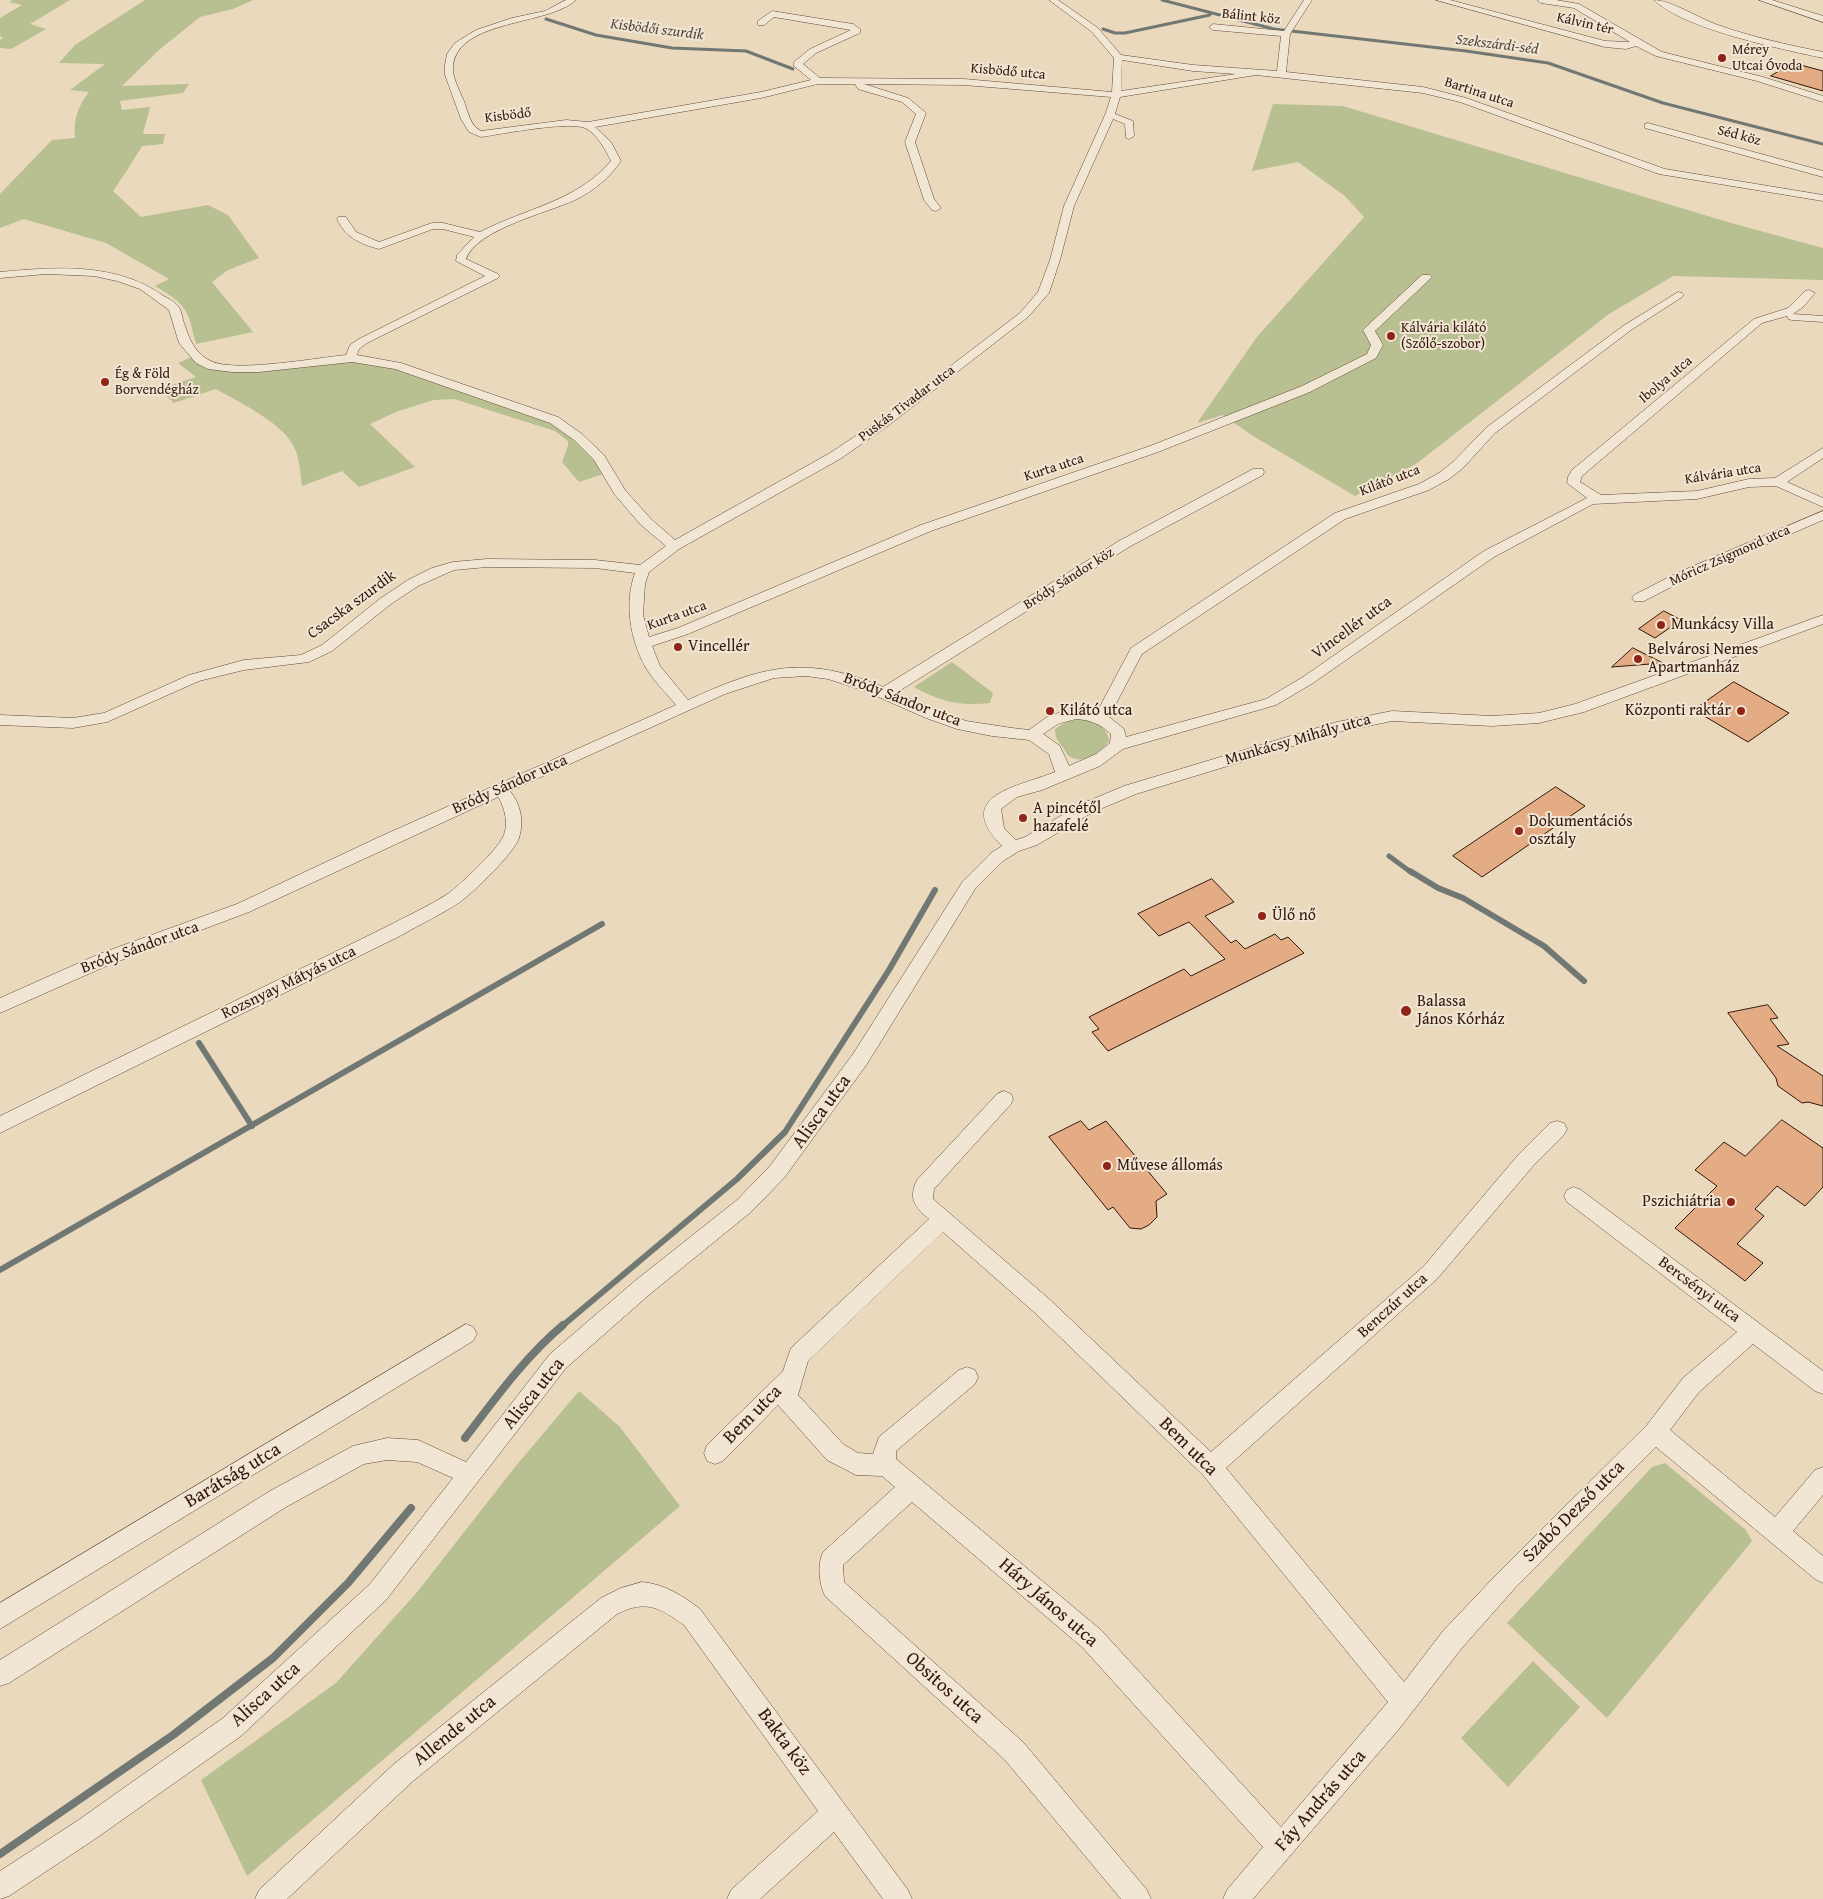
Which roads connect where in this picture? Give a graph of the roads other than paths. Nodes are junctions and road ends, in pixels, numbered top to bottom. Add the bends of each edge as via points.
1 (572, 0) edge
2 (1053, 0) edge
3 (1308, 0) edge
4 (1440, 0) edge
5 (1541, 0) edge
6 (1658, 0) edge
7 (1764, 0) edge
8 (1576, 3) edge
9 (1823, 19) edge
10 (761, 23) dead end
11 (1213, 27) dead end
12 (1288, 30) junction
13 (1637, 44) junction
14 (1823, 55) edge
15 (1118, 57) junction
16 (1252, 74) junction
17 (1281, 74) junction
18 (818, 81) junction
19 (858, 81) junction
20 (761, 95) joint
21 (1116, 95) junction
22 (1823, 99) edge
23 (1110, 115) junction
24 (588, 124) junction
25 (1648, 126) dead end
26 (1130, 136) dead end
27 (1823, 174) edge
28 (1823, 198) edge
29 (936, 208) dead end
30 (342, 219) dead end
31 (482, 236) junction
32 (0, 275) edge
33 (1426, 277) dead end
34 (1809, 293) dead end
35 (1678, 295) dead end
36 (1792, 317) dead end
37 (1823, 319) edge
38 (352, 358) junction
39 (1823, 452) edge
40 (1258, 472) dead end
41 (1778, 482) junction
42 (1594, 500) junction
43 (1823, 503) edge
44 (1823, 515) edge
45 (674, 546) junction
46 (642, 570) junction
47 (1639, 598) dead end
48 (1823, 619) edge
49 (644, 644) junction
50 (885, 693) junction
51 (685, 706) junction
52 (1101, 718) junction
53 (0, 720) edge
54 (1032, 735) junction
55 (1118, 744) junction
56 (1063, 774) junction
57 (500, 790) junction
58 (1013, 847) junction
59 (0, 1006) edge
60 (1004, 1099) dead end
61 (0, 1125) edge
62 (1557, 1129) dead end
63 (1574, 1196) dead end
64 (943, 1219) junction
65 (1753, 1331) junction
66 (466, 1334) dead end
67 (790, 1377) junction
68 (967, 1377) dead end
69 (1823, 1384) edge
70 (1655, 1432) junction
71 (715, 1453) dead end
72 (886, 1465) junction
73 (1211, 1467) junction
74 (470, 1475) junction
75 (1823, 1478) edge
76 (912, 1487) junction
77 (1777, 1532) junction
78 (1823, 1571) edge
79 (658, 1596) joint
80 (0, 1617) edge
81 (0, 1674) edge
82 (1404, 1702) junction
83 (835, 1813) junction
84 (1281, 1847) junction
85 (0, 1887) edge
86 (268, 1899) edge
87 (740, 1899) edge
88 (900, 1899) edge
89 (1138, 1899) edge
90 (1236, 1899) edge

1 - 24 street, Kisbödő via 547,13 476,32 452,53 449,66 468,126 475,133 566,123
2 - 15 street via 1095,30
3 - 12 street, Bálint köz
4 - 13 street, Kálvin tér via 1605,44
5 - 8 street
6 - 14 street via 1700,21 1757,40
7 - 9 street
8 - 13 street
10 - 18 street via 772,14 853,27 857,31 813,50 797,64
11 - 12 street, Bálint köz
12 - 17 street, Bálint köz
13 - 22 street via 1675,59 1760,79
15 - 16 street, Bartina utca
15 - 21 street, Puskás Tivadar utca
16 - 17 street, Bartina utca
16 - 21 street, Kisbödő utca
17 - 28 street, Bartina utca via 1423,90 1464,100 1663,172
18 - 19 street, Kisbödő utca
18 - 20 street, Kisbödő utca
19 - 21 street, Kisbödő utca via 964,82
19 - 29 street via 860,87 905,100 921,113 910,142 928,200
20 - 24 street, Kisbödő
21 - 23 street, Puskás Tivadar utca
23 - 26 street via 1130,123
23 - 45 street, Puskás Tivadar utca via 1069,206 1043,293 1024,315 835,456
24 - 31 street via 608,144 616,161 603,176 571,199 508,222
25 - 27 street, Séd köz
30 - 31 street via 353,237 379,246 432,226
31 - 38 street via 461,257 461,261 494,276 362,341 354,347
32 - 38 street via 46,271 94,273 144,287 174,308 190,351 212,366 259,368
33 - 49 street, Kurta utca via 1369,330 1377,345 1372,356 1306,389 1154,449 926,528 683,631
34 - 42 street, Ibolya utca via 1794,309 1758,321 1577,473 1574,483
35 - 52 street, Kilátó utca via 1627,328 1491,430 1444,476 1424,487 1340,516 1136,651
36 - 37 street
38 - 45 street via 397,366 554,420 599,458 620,492 646,522
39 - 41 street, Kálvária utca
40 - 50 street, Bródy Sándor köz via 1124,544
41 - 42 street, Kálvária utca via 1749,483 1697,495
41 - 43 street
42 - 55 street, Vincellér utca via 1489,554 1308,680 1271,702
44 - 47 street, Móricz Zsigmond utca
45 - 46 street, Puskás Tivadar utca
46 - 49 street via 636,615
46 - 53 street, Csacska szurdik via 595,564 487,563 453,566 413,583 327,648 304,659 244,665 194,678 107,717 73,724
48 - 58 street, Munkácsy Mihály utca via 1580,708 1539,718 1492,721 1392,716 1337,727 1130,790 1087,808 1031,841
49 - 51 street via 653,667
50 - 51 street, Bródy Sándor utca via 845,677 820,672 783,672 756,678
50 - 54 street, Bródy Sándor utca via 955,723
51 - 57 street, Bródy Sándor utca
52 - 54 street via 1080,714 1061,717 1043,725
52 - 55 street via 1119,733
54 - 56 street via 1044,740 1054,750 1062,762
55 - 56 street via 1102,758
56 - 58 street via 1011,793 993,806 997,831
57 - 59 street, Bródy Sándor utca via 243,908 105,959
57 - 61 street, Rozsnyay Mátyás utca via 510,802 514,822 511,839 483,872 455,897 394,931
58 - 74 street, Alisca utca via 997,857 969,885 860,1060 777,1172 744,1206 558,1361
60 - 64 street, Bem utca via 924,1186 923,1202
62 - 73 street, Benczúr utca via 1526,1160 1430,1273
63 - 65 street, Bercsényi utca
64 - 67 street, Bem utca via 799,1355
64 - 73 street, Bem utca via 1041,1305
65 - 69 street, Bercsényi utca
65 - 70 street, Szabó Dezső utca via 1691,1385
66 - 80 street, Barátság utca
67 - 71 street, Bem utca
67 - 72 street, Bem utca via 786,1398 835,1452 856,1464
68 - 72 street via 887,1445
70 - 77 street
70 - 82 street, Szabó Dezső utca via 1507,1580 1452,1640
72 - 76 street, Háry János utca
73 - 82 street, Bem utca
74 - 81 street via 418,1451 387,1448 361,1454 278,1499
74 - 85 street, Alisca utca via 378,1592 232,1727
75 - 77 street
76 - 84 street, Háry János utca via 1092,1640
76 - 89 street, Obsitos utca via 830,1560 833,1588 1014,1751
77 - 78 street
79 - 83 street, Bakta köz via 673,1602 692,1617
79 - 86 street, Allende utca via 641,1593 609,1606 402,1773
82 - 84 street, Fáy András utca
83 - 87 street
83 - 88 street, Bakta köz
84 - 90 street, Fáy András utca

